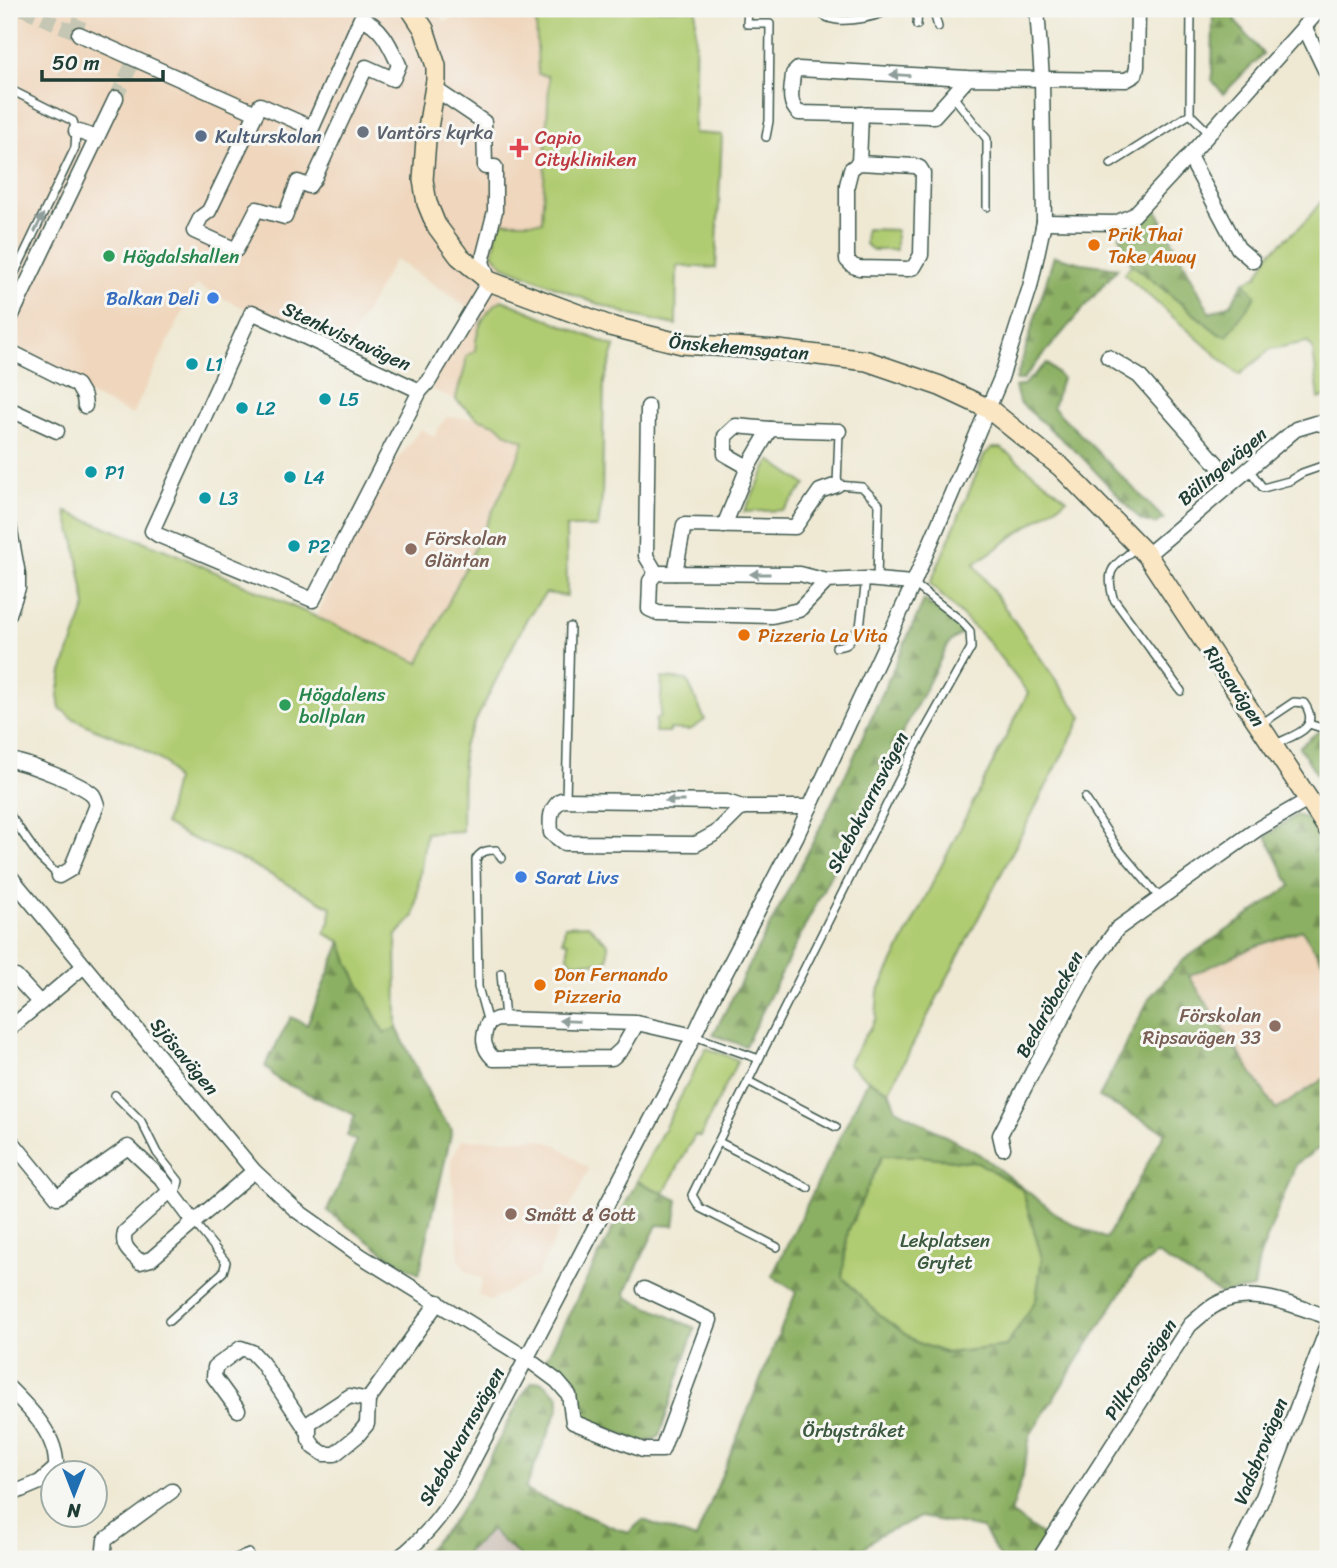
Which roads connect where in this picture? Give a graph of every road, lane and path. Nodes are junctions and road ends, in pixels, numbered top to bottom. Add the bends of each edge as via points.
1 (411, 9) edge
2 (748, 9) edge
3 (818, 9) edge
4 (891, 9) edge
5 (918, 9) edge
6 (933, 9) edge
7 (1037, 9) edge
8 (1138, 9) edge
9 (1191, 9) edge
10 (1320, 9) edge
11 (917, 25) dead end
12 (1304, 26) junction
13 (938, 27) dead end
14 (79, 34) tunnel mouth
15 (1328, 76) edge
16 (968, 78) junction
17 (1042, 79) junction
18 (9, 89) edge
19 (435, 89) junction
20 (952, 95) junction
21 (116, 97) tunnel mouth
22 (256, 113) junction
23 (861, 114) junction
24 (1190, 114) junction
25 (76, 131) junction
26 (1209, 133) junction
27 (765, 137) dead end
28 (97, 138) junction
29 (1189, 156) junction
30 (859, 163) junction
31 (1111, 164) dead end
32 (987, 207) dead end
33 (1044, 222) junction
34 (1253, 261) dead end
35 (489, 281) junction
36 (9, 285) edge
37 (9, 321) edge
38 (9, 351) edge
39 (1108, 357) dead end
40 (420, 391) junction
41 (85, 406) dead end
42 (648, 407) dead end
43 (9, 409) edge
44 (989, 409) junction
45 (1328, 425) edge
46 (769, 429) junction
47 (839, 431) joint
48 (57, 432) dead end
49 (1328, 464) edge
50 (748, 467) junction
51 (1248, 468) junction
52 (1232, 481) junction
53 (837, 485) junction
54 (9, 525) edge
55 (724, 526) junction
56 (10, 541) edge
57 (1142, 550) junction
58 (656, 573) junction
59 (675, 573) junction
60 (872, 579) junction
61 (827, 581) junction
62 (912, 583) junction
63 (10, 605) edge
64 (570, 626) dead end
65 (835, 647) dead end
66 (1181, 691) dead end
67 (1309, 723) junction
68 (1261, 724) junction
69 (1328, 730) edge
70 (1274, 744) junction
71 (9, 760) edge
72 (1085, 799) dead end
73 (566, 800) junction
74 (1308, 800) junction
75 (742, 807) junction
76 (810, 807) junction
77 (9, 814) edge
78 (1328, 829) edge
79 (502, 858) dead end
80 (9, 875) edge
81 (59, 876) joint
82 (1160, 898) junction
83 (84, 966) junction
84 (501, 973) dead end
85 (16, 977) dead end
86 (40, 1003) junction
87 (505, 1019) junction
88 (488, 1023) junction
89 (638, 1023) junction
90 (9, 1029) edge
91 (694, 1036) junction
92 (759, 1059) junction
93 (750, 1082) junction
94 (115, 1095) dead end
95 (836, 1127) dead end
96 (9, 1138) edge
97 (719, 1142) junction
98 (1003, 1148) dead end
99 (254, 1171) junction
100 (808, 1188) dead end
101 (172, 1194) junction
102 (194, 1222) junction
103 (777, 1247) dead end
104 (644, 1289) dead end
105 (438, 1302) junction
106 (1328, 1317) edge
107 (169, 1321) dead end
108 (1328, 1327) edge
109 (1323, 1356) edge
110 (526, 1358) junction
111 (9, 1388) edge
112 (368, 1400) junction
113 (238, 1410) dead end
114 (307, 1430) junction
115 (173, 1491) dead end
116 (9, 1495) edge
117 (249, 1553) dead end
118 (103, 1559) edge
119 (233, 1559) edge
120 (397, 1559) edge
121 (1039, 1559) edge
122 (1234, 1559) edge

1 - 19 street, Önskehemsgatan via 433,50
2 - 27 lane via 747,24 770,24
3 - 4 lane via 827,19 848,20 878,16
5 - 11 lane
6 - 13 lane
7 - 17 street, Skebokvarnsvägen
8 - 17 street via 1136,75 1126,80
9 - 24 lane
10 - 12 street
12 - 15 street
12 - 26 street
14 - 22 street
16 - 17 street
16 - 20 street
16 -> 23 street via 798,69 793,74 791,98 799,113
17 - 33 street, Skebokvarnsvägen
18 - 25 lane via 73,121
19 - 35 street, Önskehemsgatan via 424,160 428,203 446,240
19 - 35 street via 484,122 485,167 495,167 495,211 482,262
20 - 23 street via 934,116
20 - 32 lane via 987,139
21 - 28 street
22 - 22 street via 209,211 194,231 236,250 257,209 285,217 298,182 309,186 366,67 393,79 399,65 387,40 373,23 361,18 312,128 260,105
23 - 30 street
24 - 26 lane
24 - 31 lane
25 - 28 street
36 -> 25 lane via 75,148
26 - 29 street
28 - 37 street
29 - 33 street via 1134,215 1115,223
29 - 34 street via 1238,248
30 - 30 street via 851,169 847,185 847,260 859,268 914,267 921,255 923,173 915,166
33 - 44 street, Skebokvarnsvägen via 1030,287
35 - 40 street
35 - 44 street, Önskehemsgatan via 610,326 682,344 867,360
38 - 41 street via 78,385
39 - 52 street via 1139,376
40 - 40 street, Stenkvistavägen via 313,600 152,531 252,312
42 - 58 street via 646,556
43 - 48 street
44 - 57 street, Ripsavägen via 1061,467
44 - 62 street, Skebokvarnsvägen
45 - 51 street, Bälingevägen via 1296,429
46 - 47 street
46 - 50 street
46 - 50 street via 736,426 725,436 724,454
47 - 53 lane
49 - 51 lane via 1263,488
50 - 55 street
51 - 52 street, Bälingevägen
52 - 57 street, Bälingevägen
53 - 55 street via 820,491 795,527
53 - 60 lane via 862,487 879,504
54 - 56 street
55 - 59 street via 684,525
56 - 63 street via 18,588
57 - 66 lane via 1111,571 1108,583 1113,598
57 - 68 street, Ripsavägen
58 - 59 street
58 - 61 street via 650,581 648,602 649,609 658,613 772,616 799,610
61 -> 59 street via 800,574
60 - 61 street
60 - 62 street
60 - 65 lane via 860,627 846,645
62 - 76 street, Skebokvarnsvägen
62 - 92 lane, Skebokvarnsvägen via 970,631 971,648 911,756
64 - 73 lane
67 - 68 lane via 1304,703 1294,702
67 - 69 lane
67 - 70 lane via 1306,729
68 - 70 street, Ripsavägen
70 - 74 street, Ripsavägen
71 - 81 street via 47,772 94,796 97,806 71,869
72 - 82 lane via 1116,846
75 -> 73 street via 727,802
73 - 75 street via 553,807 550,817 551,833 564,843 696,844 716,833
74 - 78 street, Ripsavägen
74 - 82 street, Bedaröbacken via 1256,830
75 - 76 street
76 - 91 street, Skebokvarnsvägen
77 - 81 lane
79 - 88 lane via 496,850 488,850 476,859 478,987
80 - 83 street, Sjösavägen
82 - 98 street, Bedaröbacken via 1118,929 1092,964 1000,1135
83 - 86 street
83 - 99 street, Sjösavägen
84 - 87 lane
85 - 86 street
86 - 90 street
87 - 88 street
89 -> 87 street
88 - 89 street via 485,1052 494,1059 612,1058
89 - 91 street
91 - 92 lane
91 - 110 street, Skebokvarnsvägen
92 - 93 lane, Skebokvarnsvägen
93 - 95 lane
93 - 97 lane, Skebokvarnsvägen
94 - 101 lane via 141,1121 157,1153 179,1181
96 - 101 street via 57,1197 128,1147
97 - 100 lane
97 - 103 lane, Skebokvarnsvägen via 692,1195 699,1208
99 - 102 street
99 - 105 street, Sjösavägen via 296,1210
101 - 102 street
101 - 102 street via 125,1232 125,1247 140,1262 147,1261
102 - 107 lane via 226,1262 223,1272
104 - 110 street, Skebokvarnsvägen via 710,1320 662,1450 643,1450 573,1422 569,1395
105 - 110 street, Sjösavägen
105 - 112 street
106 - 121 street, Pilkrogsvägen via 1256,1296 1226,1300 1204,1313 1190,1325
108 - 109 street, Vadsbrovägen
109 - 122 street, Vadsbrovägen
110 - 120 street, Skebokvarnsvägen via 445,1510 413,1548
111 - 116 street via 39,1419 57,1458 56,1468 40,1482
112 - 114 street via 349,1396 319,1414
112 - 114 street via 367,1424 335,1454 314,1447
113 - 114 street via 214,1377 215,1367 241,1348 262,1363
115 - 118 street via 104,1540
117 - 119 lane

